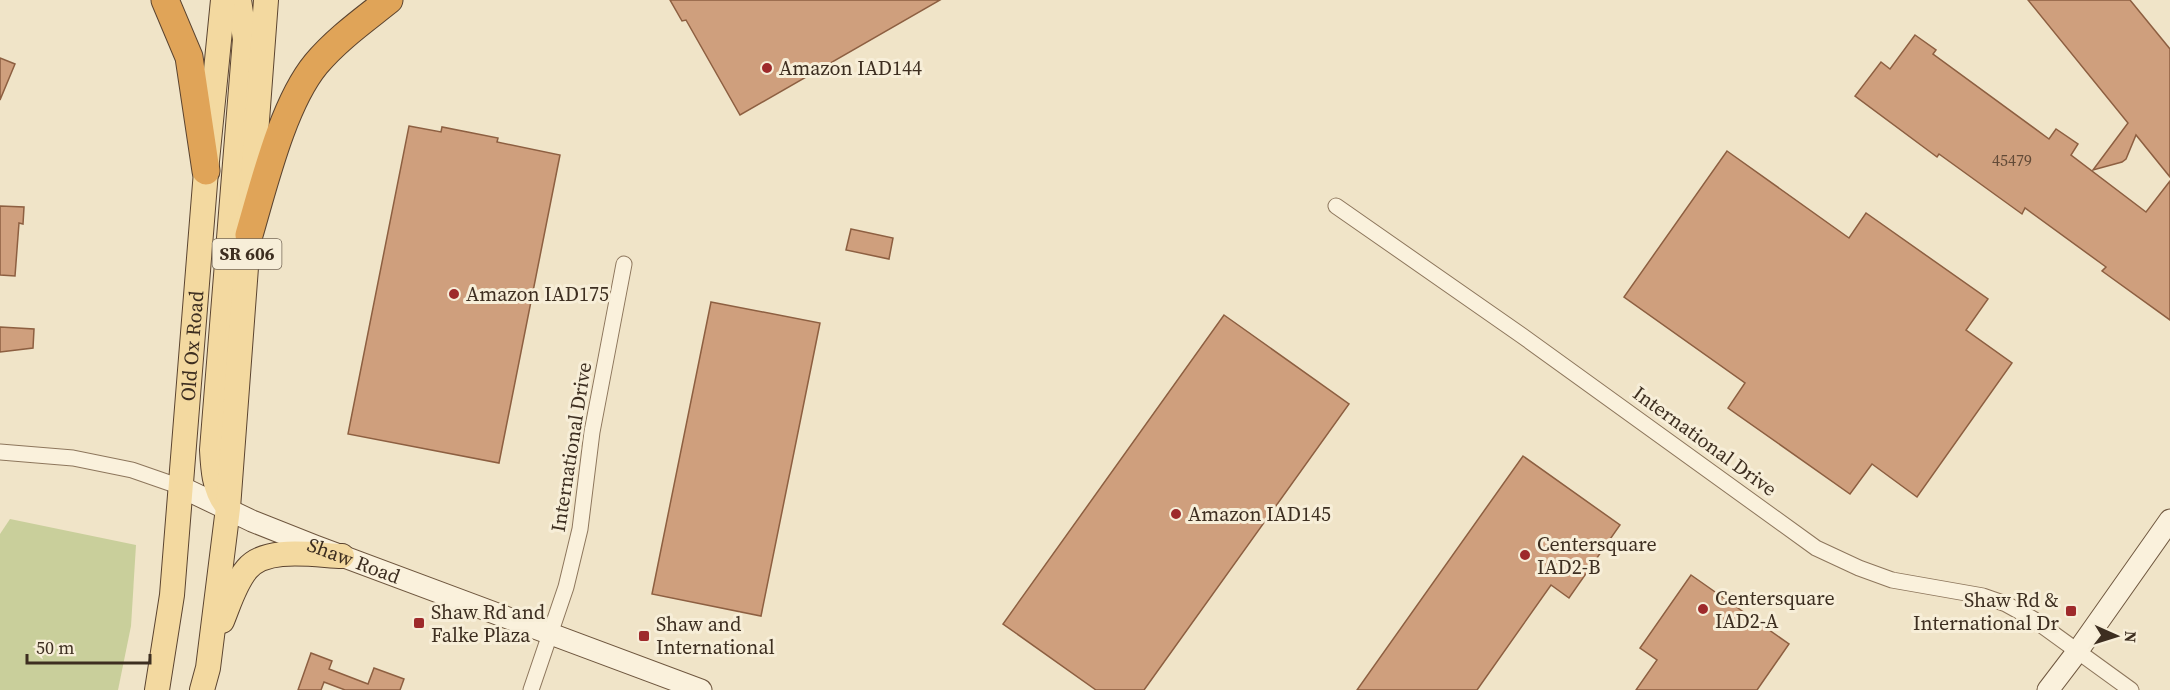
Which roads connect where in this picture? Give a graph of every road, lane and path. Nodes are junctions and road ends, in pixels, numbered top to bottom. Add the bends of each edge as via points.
1 (165, 0) edge
2 (223, 0) edge
3 (239, 0) edge
4 (266, 0) edge
5 (389, 0) edge
6 (206, 171) junction
7 (1336, 206) dead end
8 (249, 235) junction
9 (624, 264) dead end
10 (0, 452) edge
11 (181, 487) junction
12 (228, 508) junction
13 (2170, 520) edge
14 (342, 556) junction
15 (549, 634) junction
16 (210, 651) junction
17 (2077, 652) junction
18 (157, 690) edge
19 (202, 690) edge
20 (531, 690) edge
21 (701, 690) edge
22 (2048, 690) edge
23 (2131, 690) edge

1 - 6 highway via 189,57
2 - 6 main road, Old Ox Road / SR 606
3 - 12 main road via 244,39 212,450 219,495
4 - 8 main road, SR 606
5 - 8 highway via 346,34 300,87 277,143
6 - 11 main road, Old Ox Road / SR 606
7 - 17 street, International Drive via 1816,548 1892,580 1983,596 2006,604
8 - 12 main road, SR 606
9 - 15 street, International Drive via 592,432 580,529
10 - 11 street, Shaw Road via 73,458 132,470
11 - 12 main road, Shaw Road
11 - 18 main road, Old Ox Road / SR 606 via 171,605
12 - 14 main road, Shaw Road
12 - 16 main road, SR 606
13 - 17 main road
14 - 15 main road, Shaw Road
14 - 16 main road via 275,555 257,560 238,583
15 - 20 street, International Drive
15 - 21 main road, Shaw Road
16 - 19 main road, SR 606
17 - 22 main road
17 - 23 street, International Drive

